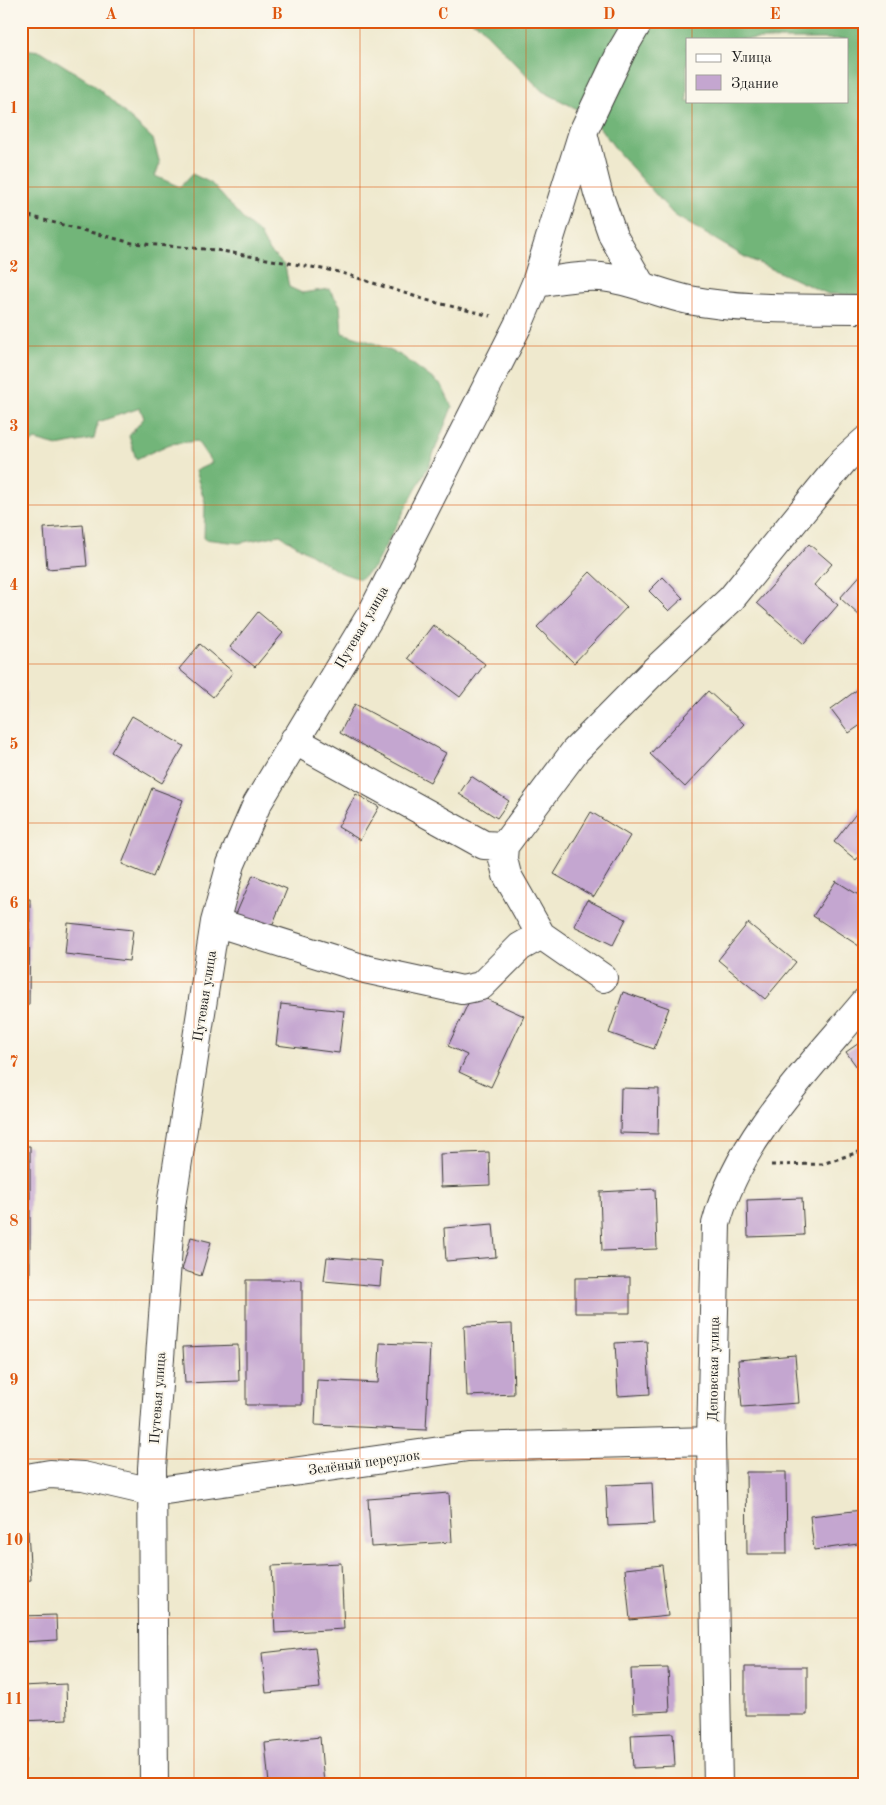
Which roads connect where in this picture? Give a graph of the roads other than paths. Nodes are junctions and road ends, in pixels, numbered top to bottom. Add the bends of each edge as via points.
1 (639, 21) edge
2 (583, 132) junction
3 (536, 283) junction
4 (641, 285) junction
5 (865, 309) edge
6 (865, 442) edge
7 (294, 740) junction
8 (504, 846) junction
9 (215, 922) junction
10 (540, 935) junction
11 (602, 978) dead end
12 (865, 1002) edge
13 (711, 1441) junction
14 (21, 1479) edge
15 (152, 1492) junction
16 (154, 1784) edge
17 (718, 1784) edge

1 - 2 street, Путевая улица
2 - 3 street, Путевая улица
2 - 4 street via 613,236
3 - 4 street via 594,277
3 - 7 street, Путевая улица via 519,323 372,613
4 - 5 street via 688,300 750,308
6 - 8 street via 844,460 731,599 575,751
7 - 8 street via 484,846
7 - 9 street, Путевая улица via 257,804 231,864
8 - 10 street via 507,875
9 - 10 street via 365,969 462,990 481,986 520,947
9 - 15 street, Путевая улица via 171,1206
10 - 11 street
12 - 13 street, Деповская улица via 771,1116 738,1166 723,1196 716,1224
13 - 15 street, Зелёный переулок via 468,1447
13 - 17 street, Деповская улица
14 - 15 street, Зелёный переулок via 50,1474 83,1476
15 - 16 street, Путевая улица

